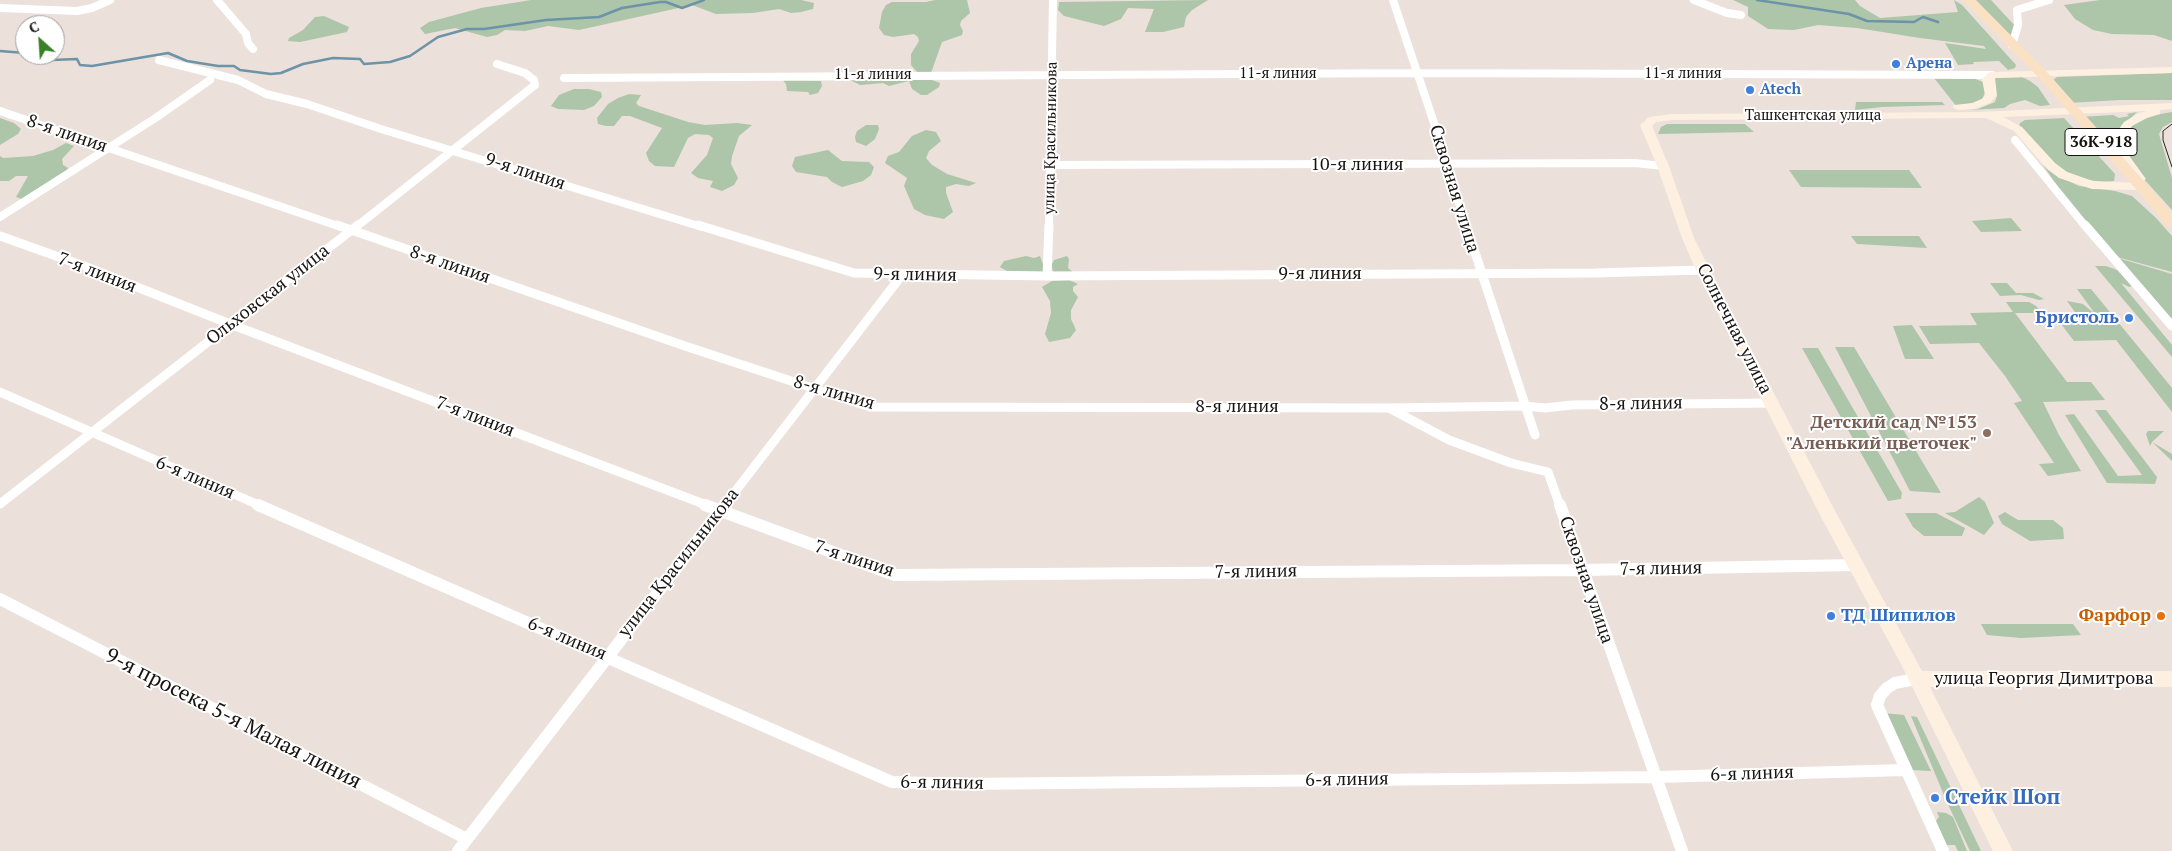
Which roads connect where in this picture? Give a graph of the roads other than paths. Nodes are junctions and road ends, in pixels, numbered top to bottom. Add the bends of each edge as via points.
1 (110, 0) edge
2 (217, 0) edge
3 (1052, 0) edge
4 (1393, 0) edge
5 (1694, 0) edge
6 (1969, 0) edge
7 (2049, 0) edge
8 (0, 8) edge
9 (1978, 10) junction
10 (1741, 15) dead end
11 (2012, 45) junction
12 (253, 49) dead end
13 (159, 60) dead end
14 (497, 64) dead end
15 (2172, 70) edge
16 (1416, 73) junction
17 (1052, 74) junction
18 (2036, 74) junction
19 (1992, 76) junction
20 (564, 78) dead end
21 (210, 80) dead end
22 (2172, 107) edge
23 (0, 111) edge
24 (2033, 113) junction
25 (1978, 115) junction
26 (1845, 116) junction
27 (1648, 122) joint
28 (2016, 135) junction
29 (109, 148) junction
30 (454, 150) junction
31 (1448, 164) junction
32 (1051, 165) junction
33 (1663, 166) junction
34 (2134, 186) junction
35 (2161, 208) junction
36 (0, 217) edge
37 (2172, 223) edge
38 (350, 231) junction
39 (0, 236) edge
40 (1703, 270) junction
41 (1480, 273) junction
42 (902, 275) junction
43 (1047, 276) junction
44 (230, 324) junction
45 (2172, 326) edge
46 (814, 389) junction
47 (0, 392) edge
48 (1772, 403) junction
49 (1525, 406) junction
50 (1388, 408) junction
51 (91, 434) junction
52 (1535, 435) dead end
53 (0, 504) edge
54 (720, 510) junction
55 (1855, 565) junction
56 (1582, 570) junction
57 (0, 599) edge
58 (607, 657) junction
59 (1916, 679) junction
60 (2172, 680) edge
61 (1905, 770) junction
62 (1657, 777) junction
63 (466, 839) junction
64 (458, 851) edge
65 (1682, 851) edge
66 (1943, 851) edge
67 (2003, 851) edge

1 - 8 street via 76,11
2 - 12 street via 246,34
3 - 17 street, улица Красильникова
4 - 16 street, Сквозная улица
5 - 10 street
6 - 9 main road, 36К-918
7 - 11 street via 2017,10 2018,24
9 - 11 main road, 36К-918
9 - 18 main road, 36К-918 via 1979,16
11 - 18 main road, 36К-918
13 - 30 street, 9-я линия via 238,80 266,94
14 - 30 street, Ольховская улица via 525,72 535,85
15 - 18 main road
16 - 17 street, 11-я линия
16 - 19 street, 11-я линия
16 - 31 street, Сквозная улица
17 - 20 street, 11-я линия
17 - 32 street, улица Красильникова
18 - 19 main road
18 - 34 main road, 36К-918
18 - 35 main road, 36К-918
19 - 26 main road via 1988,79 1991,95 1974,106 1882,109
21 - 29 street
22 - 24 main road
22 - 35 main road via 2133,120 2124,128 2120,141 2132,170
23 - 29 street, 8-я линия
24 - 25 main road
24 - 28 main road via 2018,120
25 - 26 main road, Ташкентская улица
25 - 28 main road via 2006,122
26 - 27 main road, Ташкентская улица via 1672,117
27 - 33 main road, Солнечная улица via 1646,129
28 - 34 main road via 2064,175 2092,185
28 - 45 street via 2113,259
29 - 36 street
29 - 38 street, 8-я линия
30 - 38 street, Ольховская улица
30 - 42 street, 9-я линия via 854,274
31 - 32 street, 10-я линия
31 - 33 street, 10-я линия via 1635,163
31 - 41 street, Сквозная улица
32 - 43 street, улица Красильникова
33 - 40 main road, Солнечная улица
34 - 37 main road, 36К-918
35 - 37 main road, 36К-918
38 - 44 street, Ольховская улица
38 - 46 street, 8-я линия
39 - 44 street, 7-я линия
40 - 41 street, 9-я линия
40 - 48 main road, Солнечная улица
41 - 43 street, 9-я линия
41 - 49 street, Сквозная улица
42 - 43 street, 9-я линия
42 - 46 street, улица Красильникова
44 - 51 street, Ольховская улица
44 - 54 street, 7-я линия
46 - 50 street, 8-я линия via 870,407
46 - 54 street, улица Красильникова
47 - 51 street, 6-я линия via 81,426
48 - 49 street, 8-я линия
48 - 55 main road, Солнечная улица
49 - 50 street, 8-я линия
49 - 52 street, Сквозная улица
50 - 56 street, Сквозная улица via 1449,440 1511,464 1548,472
51 - 53 street, Ольховская улица
51 - 58 street, 6-я линия
54 - 56 street, 7-я линия via 895,575
54 - 58 street, улица Красильникова
55 - 56 street, 7-я линия
55 - 59 main road, Солнечная улица
56 - 62 street, Сквозная улица
57 - 63 street, 9-я просека 5-я Малая линия
58 - 62 street, 6-я линия via 892,782 971,784
58 - 63 street, улица Красильникова
59 - 60 main road, улица Георгия Димитрова
59 - 61 street via 1895,683 1880,696 1877,705
59 - 67 main road, Солнечная улица
61 - 62 street, 6-я линия
61 - 66 street
62 - 65 street, Сквозная улица
63 - 64 street, улица Красильникова

